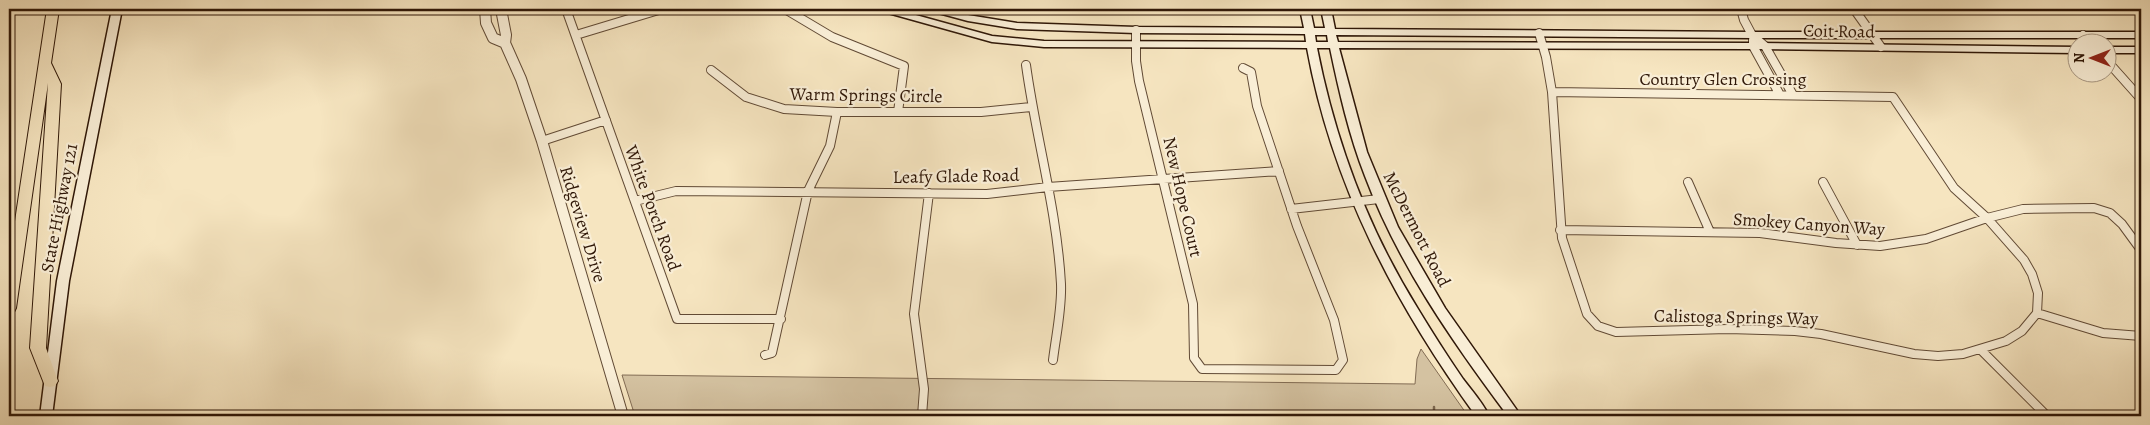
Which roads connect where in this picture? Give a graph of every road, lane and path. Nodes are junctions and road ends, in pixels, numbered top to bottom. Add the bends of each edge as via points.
1 (54, 9) edge
2 (118, 9) edge
3 (486, 9) edge
4 (501, 9) edge
5 (566, 9) edge
6 (662, 9) edge
7 (785, 9) edge
8 (884, 9) edge
9 (934, 9) edge
10 (1305, 9) edge
11 (1326, 9) edge
12 (1741, 9) edge
13 (1854, 9) edge
14 (1136, 30) junction
15 (1331, 32) junction
16 (1469, 33) junction
17 (1539, 33) junction
18 (576, 35) junction
19 (1872, 35) junction
20 (2141, 36) edge
21 (2118, 37) edge
22 (1311, 38) junction
23 (2068, 39) edge
24 (1753, 41) junction
25 (504, 43) junction
26 (1135, 44) junction
27 (1334, 44) junction
28 (1437, 45) junction
29 (1542, 46) junction
30 (1765, 46) junction
31 (1881, 47) junction
32 (2068, 50) edge
33 (2118, 50) edge
34 (2141, 50) edge
35 (45, 63) junction
36 (1026, 65) dead end
37 (1243, 68) dead end
38 (711, 70) dead end
39 (2118, 73) edge
40 (1552, 92) junction
41 (1780, 94) junction
42 (1793, 95) junction
43 (2141, 99) edge
44 (1031, 107) junction
45 (837, 112) junction
46 (898, 112) junction
47 (606, 120) junction
48 (542, 141) junction
49 (1279, 172) junction
50 (1163, 179) junction
51 (1688, 182) dead end
52 (1823, 182) dead end
53 (1048, 187) junction
54 (808, 191) junction
55 (929, 193) junction
56 (1379, 199) junction
57 (635, 201) junction
58 (1358, 201) junction
59 (1292, 209) junction
60 (1987, 218) junction
61 (1560, 230) junction
62 (1710, 232) junction
63 (1857, 245) junction
64 (2141, 250) edge
65 (9, 308) edge
66 (2037, 313) junction
67 (781, 319) junction
68 (2141, 336) edge
69 (1981, 350) junction
70 (765, 355) dead end
71 (1053, 360) dead end
72 (50, 381) junction
73 (46, 416) edge
74 (623, 416) edge
75 (922, 416) edge
76 (1483, 416) edge
77 (1515, 416) edge
78 (2047, 416) edge

1 - 35 highway
2 - 72 main road, State Highway 121 via 63,281
3 - 25 street, Ridgeview Drive via 486,24 493,38
4 - 25 street, Ridgeview Drive via 506,35
5 - 18 street, White Porch Road
6 - 18 street
7 - 46 street via 832,36 904,66
8 - 26 main road, Coit Road via 992,39 1044,44
9 - 14 main road, Coit Road via 1017,26
10 - 22 main road
11 - 15 main road, McDermott Road
12 - 24 street
13 - 19 street
14 - 22 main road, Coit Road
14 - 26 street, New Hope Court
15 - 16 main road, Coit Road
15 - 22 main road, Coit Road
15 - 27 main road, McDermott Road
16 - 17 main road, Coit Road
16 - 28 main road via 1471,38 1468,41 1444,41
17 - 24 main road, Coit Road
17 - 29 street
18 - 47 street, White Porch Road
19 - 23 main road, Coit Road
19 - 24 main road, Coit Road
19 - 31 street
20 - 21 main road, Coit Road
22 - 26 main road, Coit Road
22 - 27 main road, Coit Road
22 - 58 main road via 1326,112
24 - 29 main road, Coit Road
24 - 30 main road, Coit Road
24 - 41 street
25 - 48 street, Ridgeview Drive
26 - 50 street, New Hope Court via 1140,90
27 - 28 main road, Coit Road
27 - 56 main road, McDermott Road via 1348,110
28 - 29 main road, Coit Road
29 - 40 street
30 - 31 main road, Coit Road
30 - 42 street
31 - 32 main road, Coit Road
33 - 34 main road
35 - 65 highway
35 - 72 highway via 56,84 38,348
36 - 44 street
37 - 49 street via 1251,72 1257,106
38 - 45 street, Warm Springs Circle via 746,96 784,109
39 - 43 street
40 - 41 street, Country Glen Crossing
40 - 61 street
41 - 42 street, Country Glen Crossing
42 - 60 street, Country Glen Crossing via 1893,97 1954,188
44 - 46 street, Warm Springs Circle via 981,112
44 - 53 street
45 - 46 street, Warm Springs Circle
45 - 54 street via 830,146
47 - 48 street
47 - 57 street, White Porch Road
48 - 74 street, Ridgeview Drive
49 - 50 street, Leafy Glade Road
49 - 59 street
50 - 53 street, Leafy Glade Road
50 - 59 street, New Hope Court via 1193,304 1194,358 1202,369 1336,370 1343,360 1334,320
51 - 62 street
52 - 63 street
53 - 55 street, Leafy Glade Road via 987,194
53 - 71 street via 1061,284
54 - 55 street, Leafy Glade Road
54 - 57 street, Leafy Glade Road via 676,191
54 - 67 street
55 - 75 street via 914,314 924,389
56 - 58 street
56 - 77 main road, McDermott Road via 1434,302
57 - 67 street, White Porch Road via 677,319
58 - 59 street
58 - 76 main road via 1374,239 1413,312
60 - 63 street, Smokey Canyon Way via 1926,239 1896,245
60 - 64 street, Smokey Canyon Way via 2034,208 2094,208 2110,213
60 - 66 street via 2014,247 2032,274 2038,293
61 - 62 street, Smokey Canyon Way
61 - 69 street, Calistoga Springs Way via 1584,308 1598,326 1616,332 1805,332 1916,356 1951,356
62 - 63 street, Smokey Canyon Way via 1760,233
66 - 68 street via 2103,333
66 - 69 street, Calistoga Springs Way via 2017,338
67 - 70 street via 772,353
69 - 78 street
72 - 73 main road, State Highway 121

